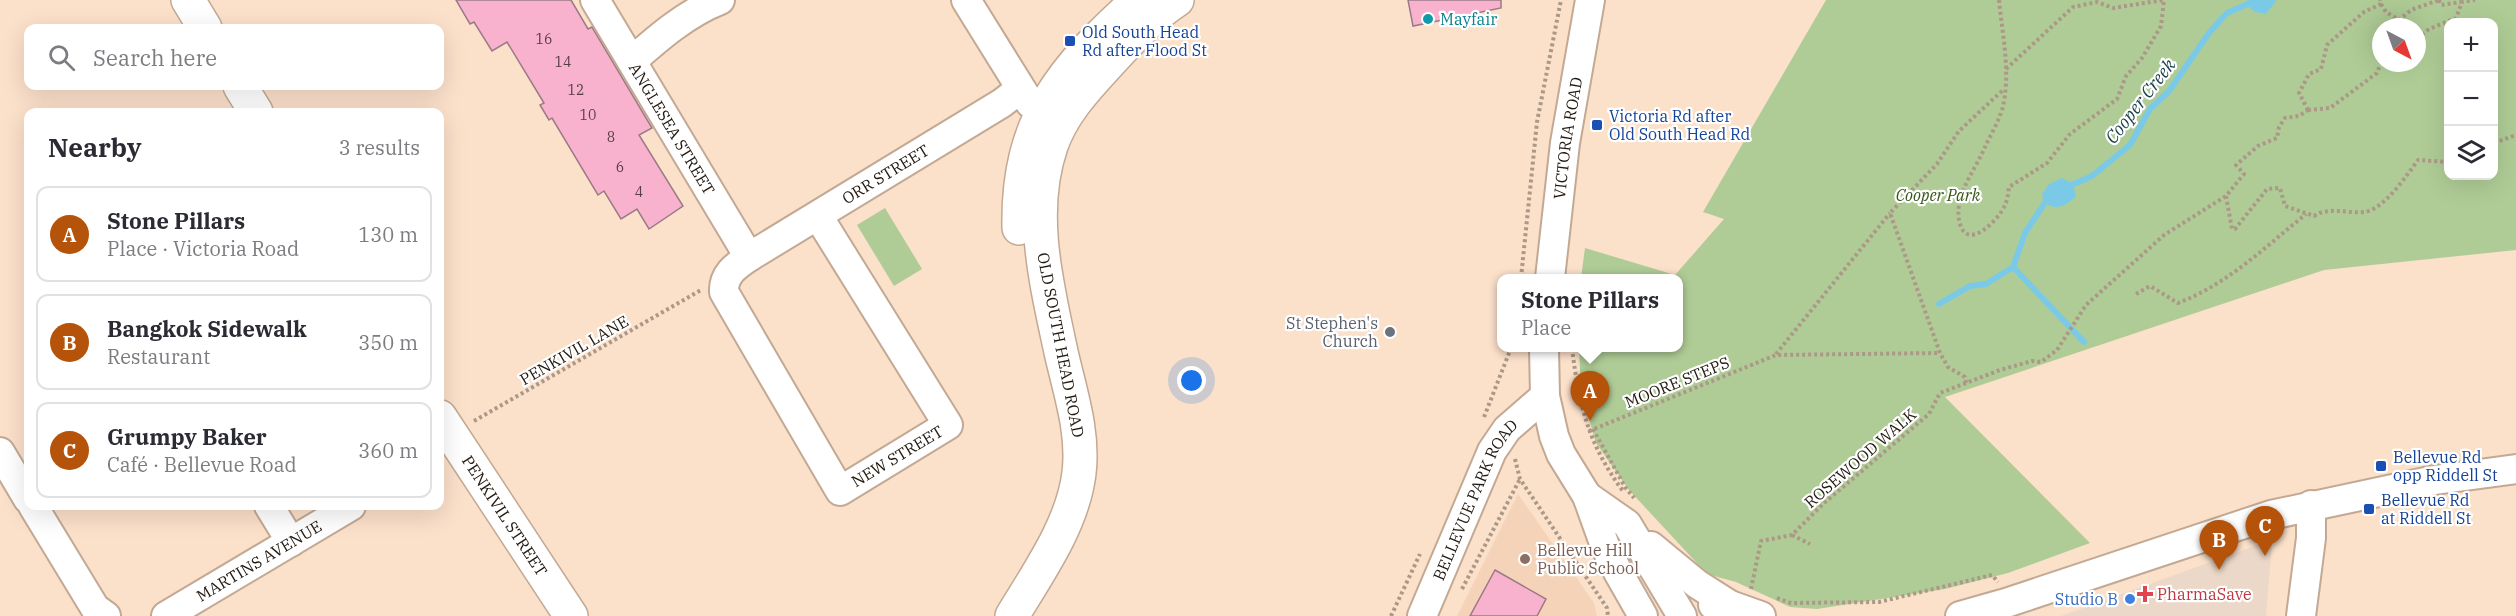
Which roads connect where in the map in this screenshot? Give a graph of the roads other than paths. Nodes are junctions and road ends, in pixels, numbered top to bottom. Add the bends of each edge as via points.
1 (188, 0) edge
2 (596, 0) edge
3 (720, 0) edge
4 (966, 0) edge
5 (1138, 0) edge
6 (1590, 0) edge
7 (1171, 1) edge
8 (203, 24) edge
9 (632, 61) junction
10 (242, 90) edge
11 (254, 108) edge
12 (1040, 110) junction
13 (818, 216) junction
14 (749, 257) junction
15 (1551, 274) edge
16 (1544, 352) edge
17 (1545, 396) junction
18 (451, 433) edge
19 (0, 452) edge
20 (2516, 469) edge
21 (24, 492) edge
22 (1587, 496) junction
23 (2311, 505) junction
24 (35, 510) edge
25 (272, 510) edge
26 (344, 510) edge
27 (1635, 512) junction
28 (291, 542) junction
29 (1618, 572) junction
30 (1735, 595) junction
31 (1765, 602) edge
32 (99, 613) edge
33 (1677, 615) edge
34 (1971, 615) edge
35 (166, 616) edge
36 (571, 616) edge
37 (988, 616) edge
38 (1012, 616) edge
39 (1422, 616) edge
40 (1623, 616) edge
41 (1643, 616) edge
42 (2301, 616) edge

1 - 8 main road
2 - 9 street, ANGLESEA STREET
3 - 9 street via 663,33
4 - 12 street
5 - 12 main road, OLD SOUTH HEAD ROAD via 1060,80
6 - 15 street, VICTORIA ROAD via 1565,142
7 - 12 main road, OLD SOUTH HEAD ROAD via 1093,80
9 - 14 street, ANGLESEA STREET
10 - 11 main road
12 - 13 street, ORR STREET via 1002,103
12 - 37 main road, OLD SOUTH HEAD ROAD via 1023,161 1020,260 1054,411 1059,471 1047,512
12 - 38 main road, OLD SOUTH HEAD ROAD via 1050,147 1041,237 1075,411 1079,474 1063,523
13 - 14 street, ORR STREET
13 - 14 street, NEW STREET via 948,425 840,491 724,292 727,275
16 - 17 street
17 - 22 street via 1561,454
17 - 39 street, BELLEVUE PARK ROAD via 1507,429 1492,451
18 - 36 main road, PENKIVIL STREET
19 - 21 street
20 - 23 street via 2435,480
22 - 27 street
22 - 29 street
23 - 34 street
23 - 42 street
24 - 32 street
25 - 28 street
26 - 28 street, MARTINS AVENUE
27 - 30 street via 1697,584
27 - 33 street
28 - 35 street, MARTINS AVENUE
29 - 40 street
29 - 41 street
30 - 31 street
30 - 33 street

